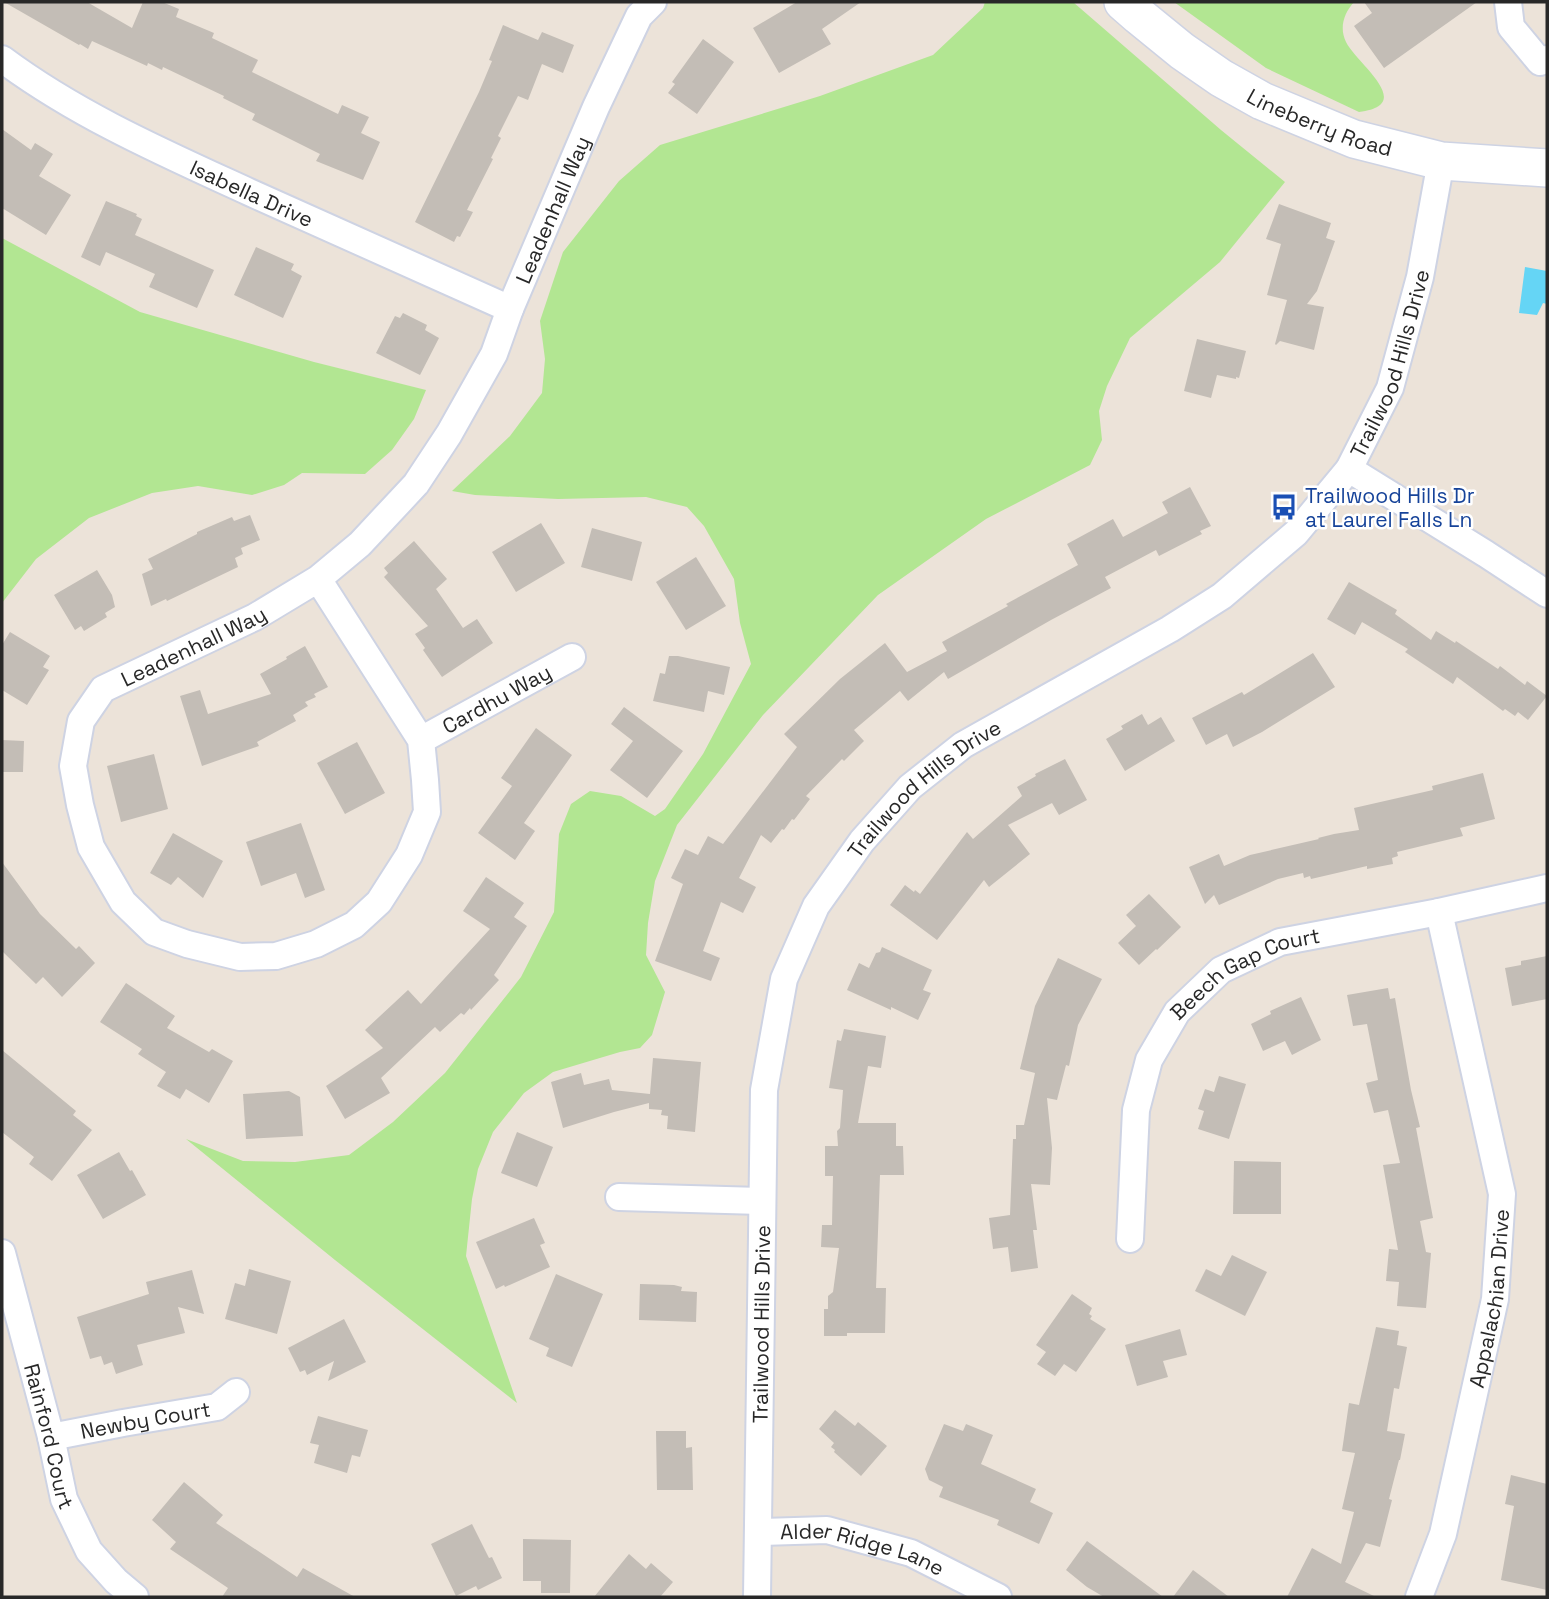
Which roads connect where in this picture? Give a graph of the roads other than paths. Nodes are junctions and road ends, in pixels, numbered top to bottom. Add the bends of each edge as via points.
1 (653, 2) edge
2 (1123, 2) edge
3 (1508, 2) edge
4 (2, 59) edge
5 (1547, 59) edge
6 (1441, 161) junction
7 (1547, 168) edge
8 (510, 309) junction
9 (1349, 468) junction
10 (318, 579) junction
11 (1547, 594) edge
12 (572, 657) dead end
13 (421, 740) junction
14 (1547, 888) edge
15 (1439, 912) junction
16 (619, 1197) dead end
17 (761, 1201) junction
18 (1130, 1239) dead end
19 (2, 1253) edge
20 (236, 1392) dead end
21 (51, 1437) junction
22 (758, 1532) junction
23 (135, 1597) edge
24 (757, 1597) edge
25 (998, 1597) edge
26 (1419, 1597) edge

1 - 8 street, Leadenhall Way via 639,16 601,97
2 - 6 street, Lineberry Road via 1182,51 1262,101 1354,139
3 - 5 street via 1511,27 1540,62
4 - 8 street, Isabella Drive via 72,106 163,153
6 - 7 street, Lineberry Road
6 - 9 street, Trailwood Hills Drive via 1420,277 1390,388
8 - 10 street, Leadenhall Way via 494,354 416,484 360,544
9 - 11 street
9 - 17 street, Trailwood Hills Drive via 1296,533 1222,596 964,745 910,787 862,841 816,906 784,979 764,1090
10 - 13 street, Leadenhall Way
10 - 13 street, Leadenhall Way via 255,617 103,689 81,722 73,766 80,805 91,847 123,902 154,932 240,957 276,956 316,944 354,925 379,902 409,855 427,812
12 - 13 street, Cardhu Way
14 - 15 street, Beech Gap Court
15 - 18 street, Beech Gap Court via 1280,942 1221,970 1177,1012 1149,1060 1136,1110
15 - 26 street, Appalachian Drive via 1502,1194 1496,1299 1443,1534
16 - 17 street
17 - 22 street, Trailwood Hills Drive
19 - 21 street, Rainford Court
20 - 21 street, Newby Court via 217,1407
21 - 23 street, Rainford Court via 64,1499 89,1551
22 - 24 street, Trailwood Hills Drive
22 - 25 street, Alder Ridge Lane via 827,1530 911,1553

